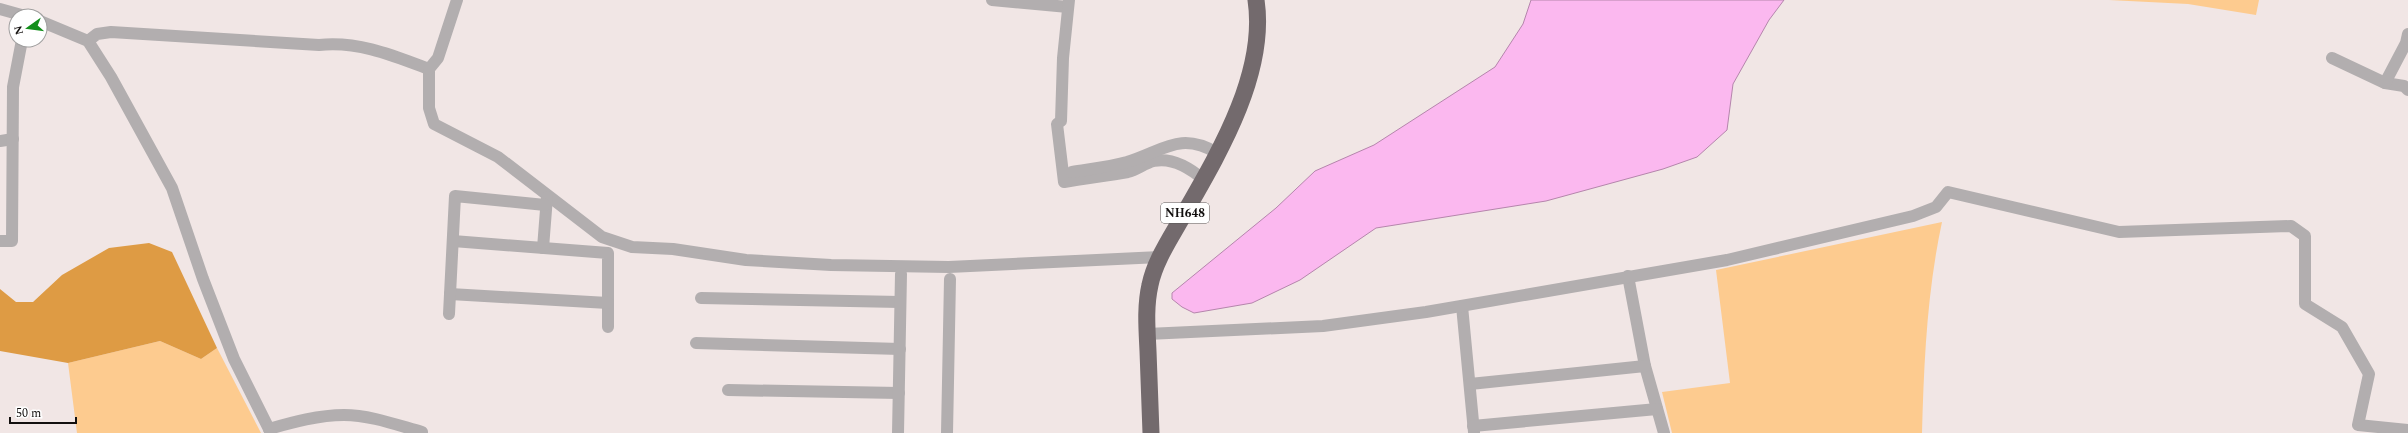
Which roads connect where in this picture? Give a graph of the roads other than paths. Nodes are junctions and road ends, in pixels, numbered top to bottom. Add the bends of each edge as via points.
1 (457, 0) edge
2 (992, 0) edge
3 (1256, 0) edge
4 (1069, 4) edge
5 (48, 25) edge
6 (2408, 34) edge
7 (88, 41) junction
8 (20, 48) edge
9 (2332, 58) dead end
10 (429, 69) junction
11 (2385, 83) junction
12 (2408, 90) edge
13 (1061, 121) junction
14 (13, 139) junction
15 (0, 140) edge
16 (1218, 153) junction
17 (1204, 180) junction
18 (547, 199) junction
19 (0, 241) edge
20 (453, 241) junction
21 (543, 248) junction
22 (1160, 257) junction
23 (901, 274) dead end
24 (1628, 276) junction
25 (950, 279) dead end
26 (450, 294) junction
27 (701, 298) dead end
28 (900, 302) junction
29 (608, 303) junction
30 (1462, 306) junction
31 (449, 314) dead end
32 (608, 326) dead end
33 (1147, 334) junction
34 (696, 343) dead end
35 (900, 349) junction
36 (1644, 366) junction
37 (1470, 384) junction
38 (728, 390) dead end
39 (899, 393) junction
40 (1657, 409) junction
41 (1474, 429) edge
42 (2408, 430) edge
43 (270, 431) edge
44 (422, 432) edge
45 (898, 433) edge
46 (947, 433) edge
47 (1151, 433) edge
48 (1664, 433) edge

1 - 10 street via 438,58
2 - 4 street
3 - 16 highway, NH648 via 1255,53 1247,85
4 - 13 street via 1063,58
5 - 7 street
6 - 11 street via 2406,43
7 - 10 street via 97,34 111,32 319,45 339,43 375,48
7 - 43 street via 111,77 172,188 234,359
8 - 14 street via 12,87
9 - 11 street
10 - 18 street via 429,108 434,124 498,156
11 - 12 street via 2404,86
13 - 16 street via 1065,123 1070,173 1126,162 1159,148 1187,142 1203,144
13 - 17 street via 1057,124 1064,182 1129,172 1154,161 1163,160 1190,168
14 - 15 street
14 - 19 street via 12,241
16 - 17 highway, NH648
17 - 22 highway, NH648
18 - 20 street via 455,196
18 - 21 street
18 - 22 street via 602,237 632,247 673,249 746,260 831,265 949,267
20 - 21 street
20 - 26 street
21 - 29 street via 608,253
22 - 33 highway, NH648 via 1150,284
23 - 28 street
24 - 30 street
24 - 36 street
24 - 42 street via 1727,260 1913,216 1936,207 1948,192 2119,232 2291,226 2305,236 2306,304 2342,327 2369,374 2358,425
25 - 46 street
26 - 29 street
26 - 31 street
27 - 28 street
28 - 35 street
29 - 32 street
30 - 33 street via 1323,326
30 - 37 street
33 - 47 highway, NH648
34 - 35 street
35 - 39 street
36 - 37 street
36 - 40 street
37 - 41 street
38 - 39 street
39 - 45 street
40 - 41 street
40 - 48 street
43 - 44 street via 304,419 345,415 376,419

